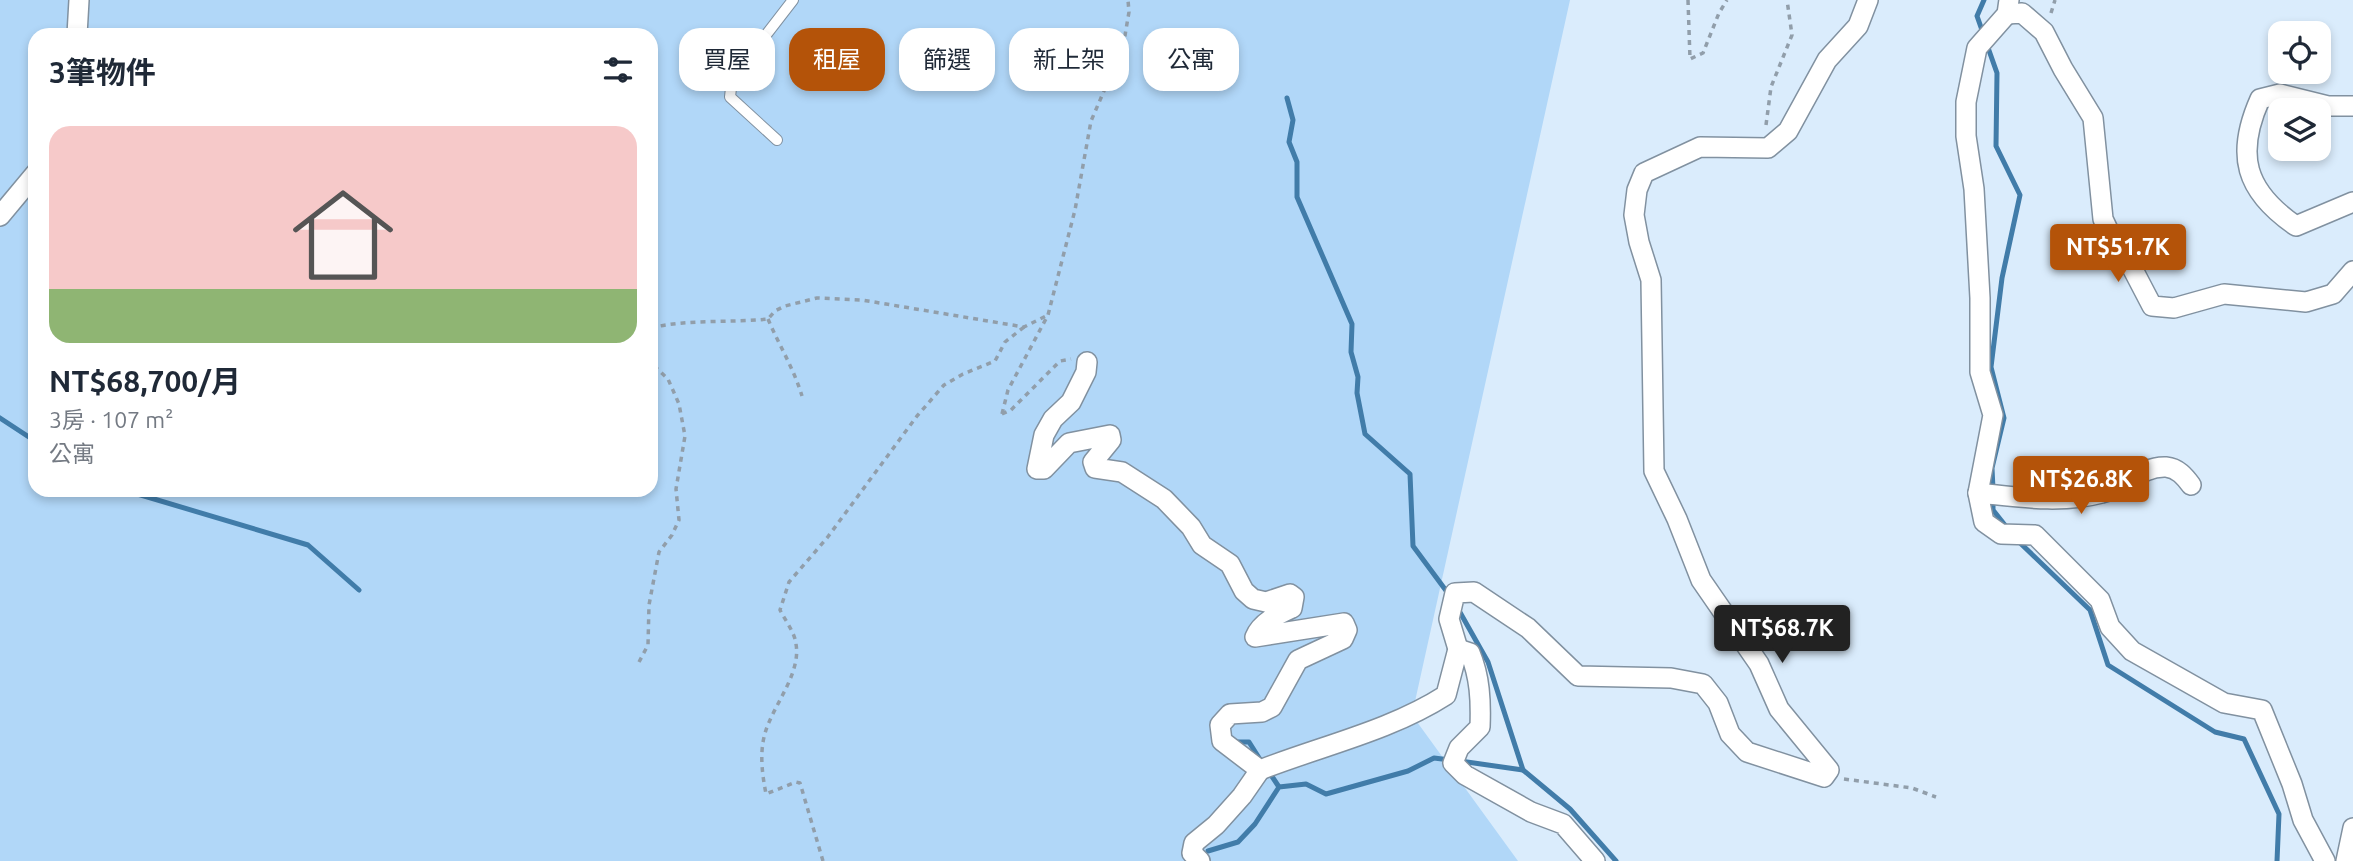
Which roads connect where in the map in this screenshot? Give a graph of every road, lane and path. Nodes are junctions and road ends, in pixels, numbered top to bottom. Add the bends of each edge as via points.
1 (79, 0) edge
2 (793, 0) edge
3 (1128, 0) edge
4 (1688, 0) edge
5 (1727, 0) edge
6 (1787, 0) edge
7 (1868, 0) edge
8 (2008, 7) edge
9 (77, 28) edge
10 (2353, 106) edge
11 (777, 140) dead end
12 (1768, 148) junction
13 (28, 182) edge
14 (2353, 202) edge
15 (0, 216) edge
16 (2353, 271) edge
17 (1048, 315) junction
18 (768, 319) junction
19 (658, 326) edge
20 (1024, 327) junction
21 (1087, 362) joint
22 (658, 370) edge
23 (802, 396) dead end
24 (2191, 485) dead end
25 (1978, 493) junction
26 (1458, 649) junction
27 (639, 662) dead end
28 (1260, 770) junction
29 (1824, 777) junction
30 (1936, 797) dead end
31 (2353, 828) edge
32 (823, 861) edge
33 (1200, 861) edge
34 (1595, 861) edge
35 (2325, 861) edge
36 (2346, 861) edge

1 - 9 street
2 - 11 lane via 732,79 730,97
3 - 17 path via 1123,47 1091,121
4 - 5 path via 1690,59 1703,52
6 - 12 path via 1792,35 1771,87
7 - 12 street via 1858,26 1827,60 1788,131
8 - 16 street via 2045,32 2094,118 2103,219 2152,306 2174,308 2224,294 2306,302 2333,294
8 - 25 street via 1977,48 1966,102 1975,189 1980,372 1993,415
10 - 14 street via 2329,106 2280,94 2260,99 2249,123 2245,160 2255,186 2296,226
12 - 29 street via 1700,147 1644,173 1637,190 1634,215 1651,280 1654,471 1701,580 1759,664 1779,709 1825,763 1829,770
13 - 15 street
17 - 20 path
17 - 21 path via 1008,390 1002,414 1060,361
18 - 19 path
18 - 20 path via 785,306 817,298 862,300
18 - 23 path
20 - 32 path via 1005,342 995,361 944,385 789,582 780,610 796,644 793,675 765,732 766,794 800,783
21 - 28 street via 1071,402 1044,435 1037,470 1044,469 1069,443 1110,435 1109,444 1093,462 1095,468 1122,472 1164,499 1202,545 1230,564 1253,599 1266,602 1290,594 1294,597 1292,608 1273,617 1255,637 1344,623 1347,630 1343,639 1298,660 1272,708 1230,715 1220,725 1222,741
22 - 27 path via 668,379 679,404 685,436 676,489 679,520 659,552 649,605 648,645
24 - 25 street via 2182,473 2168,467 2145,470 2103,493 2046,499
25 - 35 street via 1984,522 2001,534 2035,535 2100,600 2110,627 2132,651 2224,703 2262,710 2303,820
26 - 28 street via 1446,695 1427,707
26 - 29 street via 1449,619 1455,593 1474,592 1528,628 1578,676 1671,678 1703,684 1718,702 1730,734 1747,752
26 - 34 street via 1470,653 1476,669 1480,727 1459,748 1453,763 1465,775 1531,813 1563,824
28 - 33 street via 1216,825 1194,843 1192,853
29 - 30 path via 1912,788
31 - 36 street

